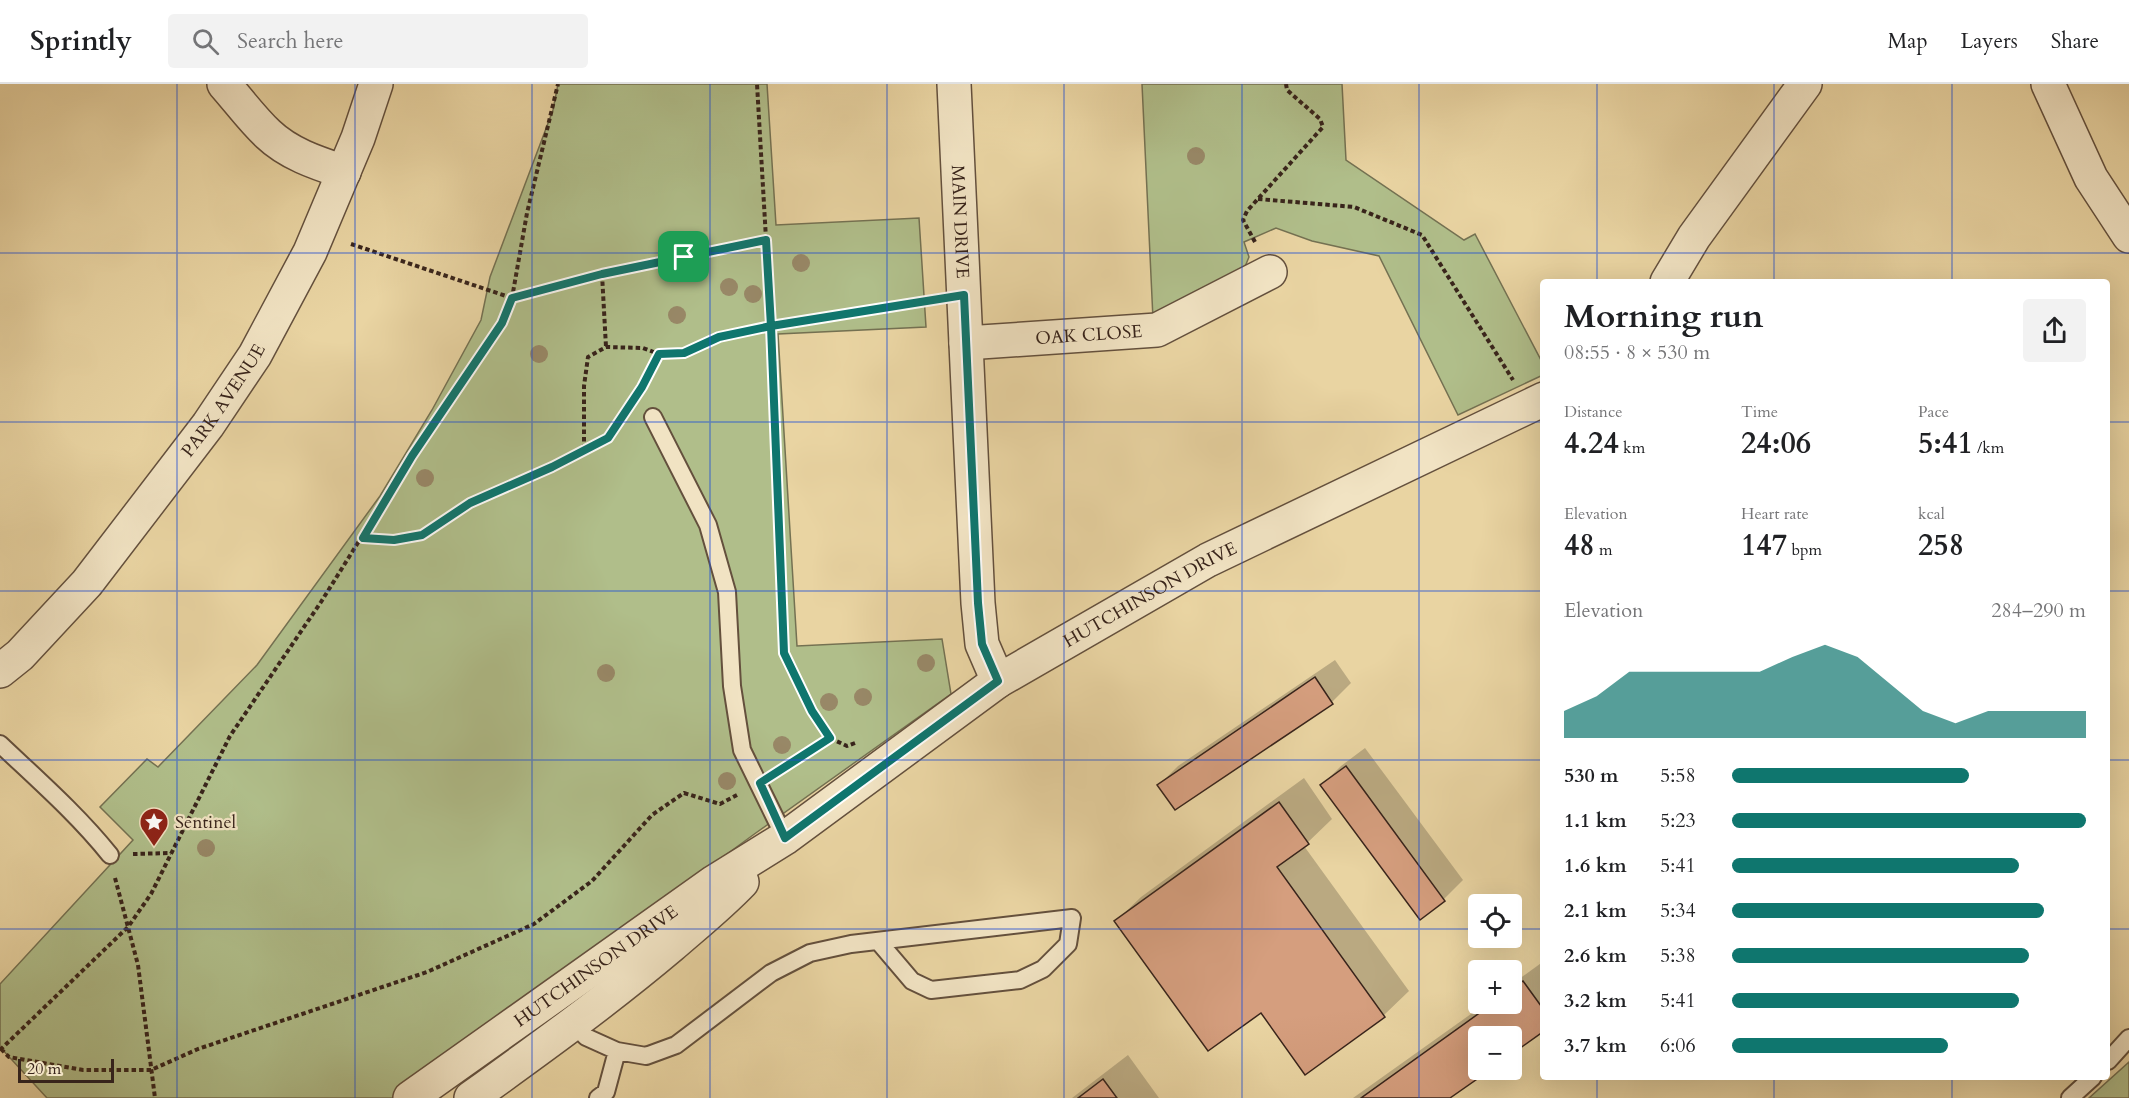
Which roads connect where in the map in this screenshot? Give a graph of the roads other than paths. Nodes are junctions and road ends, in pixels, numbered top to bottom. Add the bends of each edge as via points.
1 (224, 84) edge
2 (376, 84) edge
3 (954, 84) edge
4 (1805, 84) edge
5 (2048, 84) edge
6 (344, 172) junction
7 (2129, 237) edge
8 (1270, 272) road end
9 (1669, 279) edge
10 (966, 343) junction
11 (1536, 402) edge
12 (653, 417) dead end
13 (0, 671) edge
14 (998, 681) junction
15 (0, 744) edge
16 (785, 838) junction
17 (110, 855) road end
18 (879, 941) junction
19 (550, 997) junction
20 (573, 1024) junction
21 (2129, 1038) edge
22 (616, 1051) junction
23 (2110, 1059) edge
24 (2090, 1080) edge
25 (410, 1098) edge
26 (471, 1098) edge
27 (598, 1098) edge
28 (2070, 1098) edge

1 - 6 street via 268,135 284,147
2 - 6 street, PARK AVENUE
3 - 10 street, MAIN DRIVE
4 - 9 street via 1694,237
5 - 7 street via 2091,178
6 - 13 street, PARK AVENUE via 286,300 208,426 87,583 27,648
8 - 10 street, OAK CLOSE via 1157,330
10 - 14 street, MAIN DRIVE via 978,603 982,644
11 - 14 street, HUTCHINSON DRIVE via 1208,560
12 - 16 lane via 708,525 727,592 732,686 742,750
14 - 16 street, HUTCHINSON DRIVE
15 - 17 lane via 58,797
16 - 19 street, HUTCHINSON DRIVE via 714,882
16 - 20 street, HUTCHINSON DRIVE via 723,902
18 - 18 lane via 913,937 1072,918 1068,944 1043,969 1020,980 931,990 912,981
18 - 22 lane via 810,953 771,973 676,1045 646,1056
19 - 20 lane
19 - 25 street, HUTCHINSON DRIVE
20 - 22 lane via 586,1036
20 - 26 street, HUTCHINSON DRIVE
21 - 23 lane
22 - 27 lane via 606,1092
24 - 28 lane

